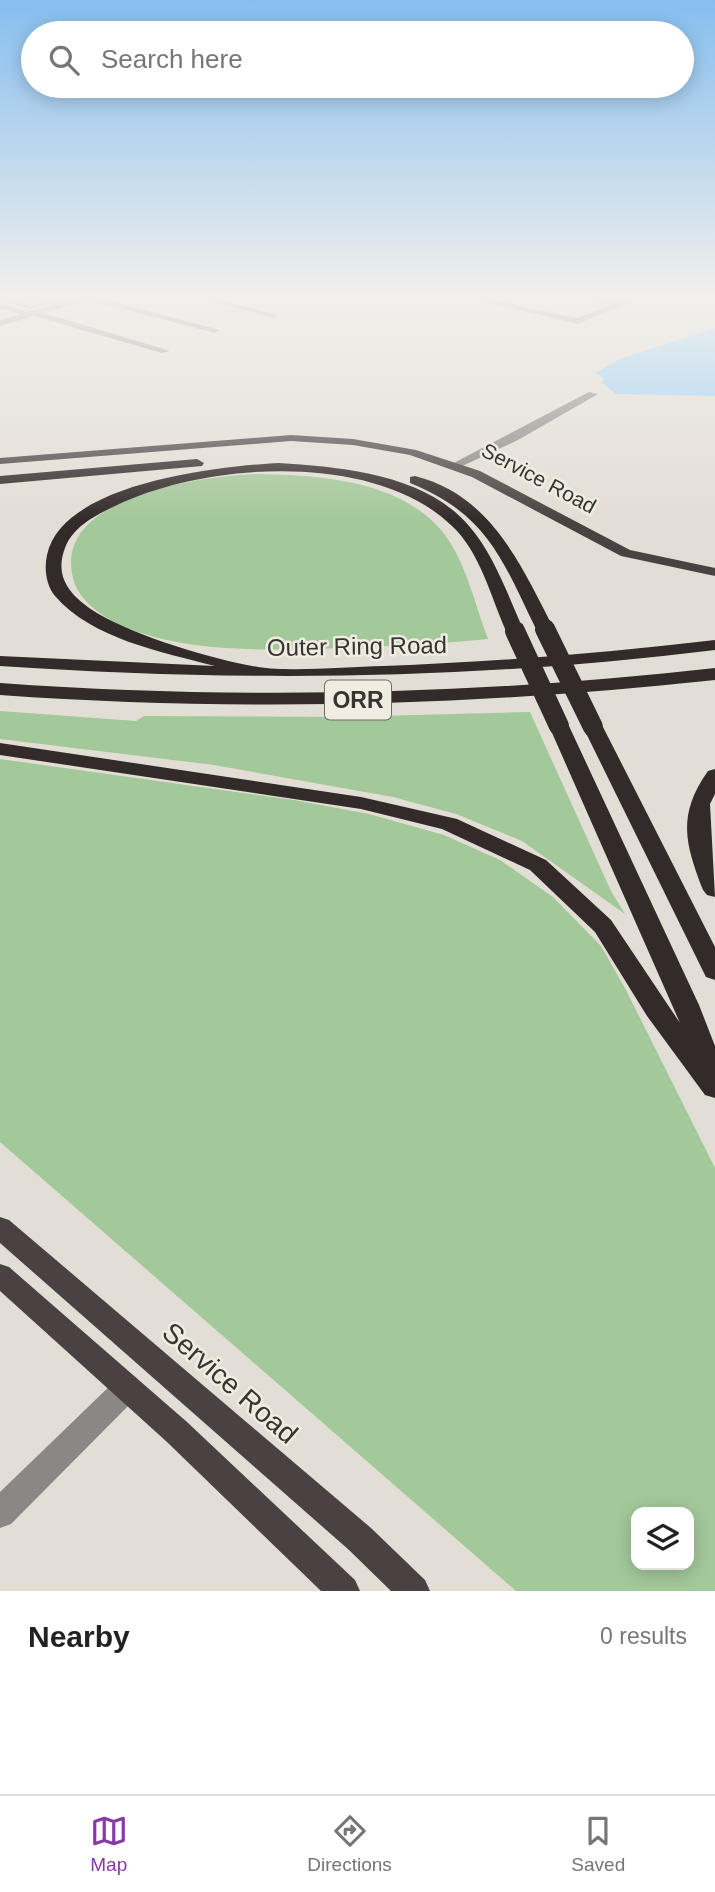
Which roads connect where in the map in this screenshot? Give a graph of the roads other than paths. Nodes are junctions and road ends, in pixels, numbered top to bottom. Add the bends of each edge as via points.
1 (593, 394) dead end
2 (0, 461) edge
3 (454, 466) junction
4 (0, 480) edge
5 (715, 572) edge
6 (715, 645) edge
7 (0, 661) edge
8 (260, 673) junction
9 (715, 674) edge
10 (0, 690) edge
11 (0, 749) edge
12 (715, 775) edge
13 (715, 890) edge
14 (715, 971) edge
15 (715, 1080) edge
16 (715, 1088) edge
17 (0, 1228) edge
18 (0, 1275) edge
19 (127, 1388) junction
20 (0, 1513) edge
21 (344, 1591) edge
22 (414, 1591) edge

1 - 3 street
2 - 3 main road, Service Road via 291,438 412,452
3 - 5 main road, Service Road via 626,553
4 - 14 highway, bridge via 260,459 383,470 454,497 482,518 503,547
6 - 8 highway, Outer Ring Road / ORR via 504,666
7 - 8 highway, Outer Ring Road / ORR
8 - 15 highway, bridge via 127,635 83,614 59,591 53,565 56,544 80,520 117,497 209,472 258,469 358,477 433,503 457,522 476,549 559,726 687,1005
9 - 10 highway, ORR via 517,693 338,701
11 - 16 highway via 361,803 449,824 538,865 603,926 656,1010
12 - 13 highway via 699,804 699,850
17 - 22 main road, Service Road
18 - 19 main road
19 - 20 street
19 - 21 main road

